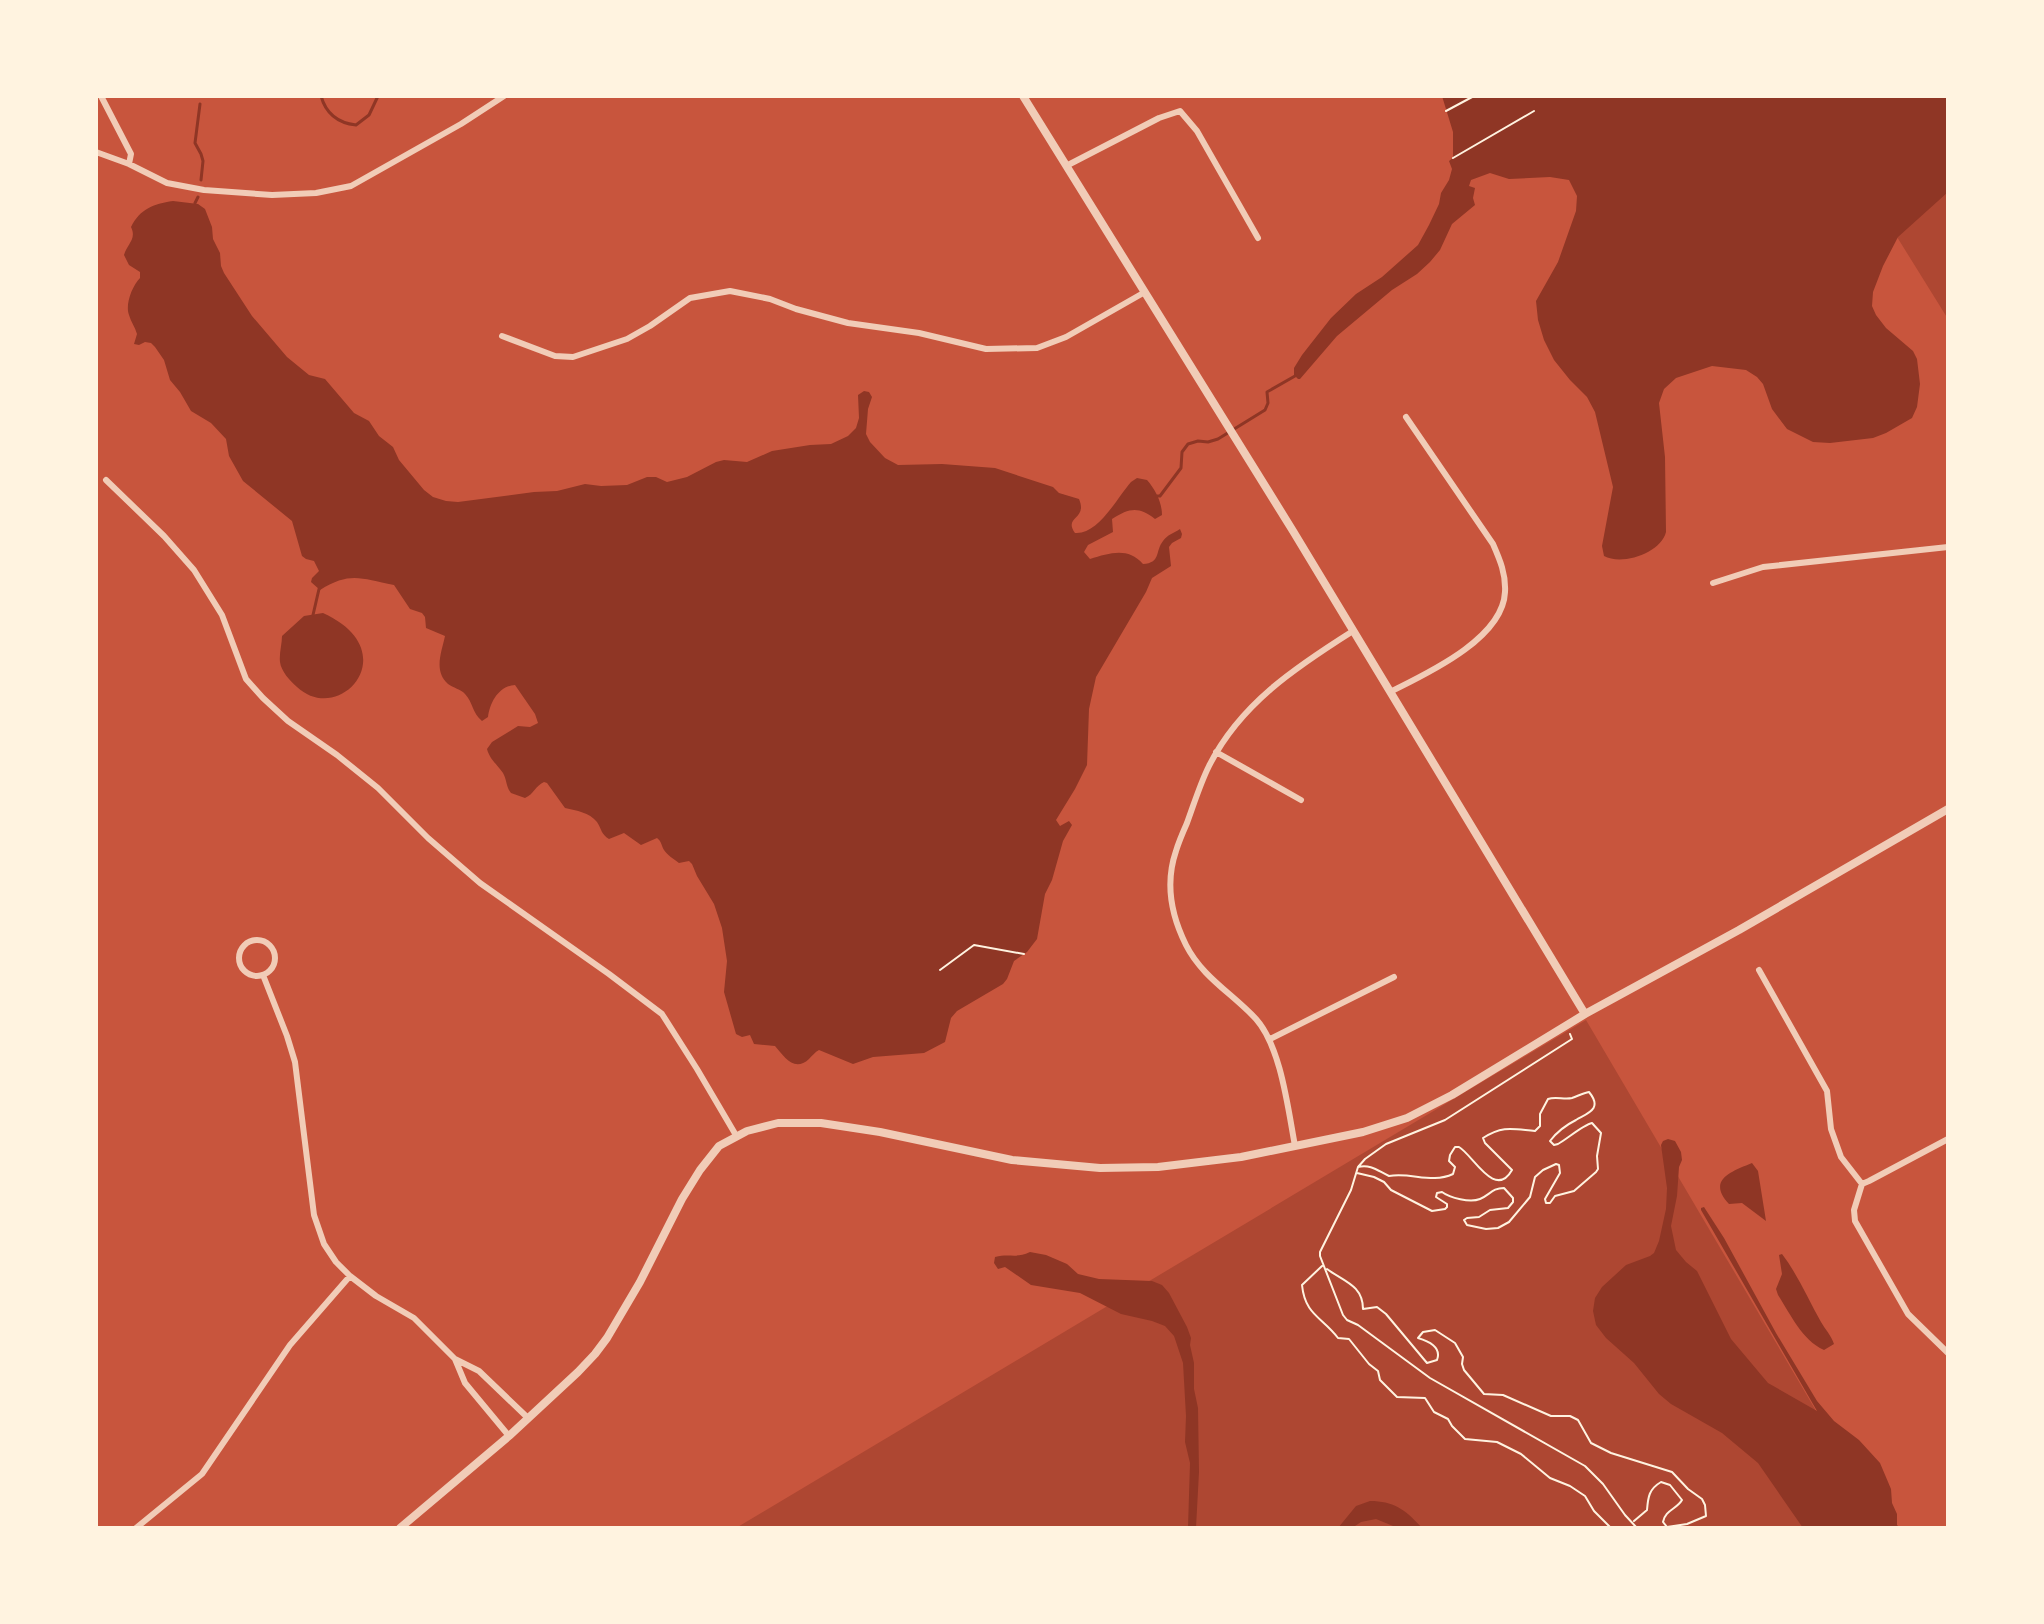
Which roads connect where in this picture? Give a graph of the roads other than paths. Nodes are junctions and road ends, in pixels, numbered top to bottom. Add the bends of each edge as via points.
1 (101, 96) edge
2 (504, 96) edge
3 (1023, 96) edge
4 (96, 152) edge
5 (129, 164) junction
6 (1068, 165) junction
7 (1258, 238) dead end
8 (1145, 292) junction
9 (502, 336) dead end
10 (1406, 417) dead end
11 (106, 480) dead end
12 (1948, 547) edge
13 (1713, 583) dead end
14 (1353, 631) junction
15 (1390, 692) junction
16 (1216, 752) junction
17 (1301, 800) dead end
18 (1948, 809) edge
19 (1759, 970) dead end
20 (263, 975) junction
21 (1394, 977) dead end
22 (1585, 1014) junction
23 (1270, 1039) junction
24 (737, 1137) junction
25 (1948, 1139) edge
26 (1295, 1146) junction
27 (1866, 1183) junction
28 (350, 1276) junction
29 (1948, 1353) edge
30 (455, 1359) junction
31 (528, 1418) junction
32 (509, 1436) junction
33 (136, 1528) edge
34 (400, 1528) edge

1 - 5 street via 131,154
2 - 5 street via 351,186 316,193 204,190 167,183
3 - 6 street
4 - 5 street
6 - 7 street via 1180,111 1197,131
6 - 8 street
8 - 9 street via 1037,348 986,349 848,323 730,291 690,298 627,339 573,357 555,356
8 - 14 street
10 - 15 street via 1493,544 1503,567 1505,595 1495,620 1478,639
11 - 24 street via 194,570 222,615 246,679 263,698 378,788 480,883 662,1014
12 - 13 street via 1763,567
14 - 15 street
14 - 16 street via 1271,687
15 - 22 street
16 - 17 street
16 - 23 street via 1175,853 1171,901 1197,964
18 - 22 street
19 - 27 street via 1827,1091 1841,1157
20 - 20 street via 247,974 240,965 241,950 253,941 268,944 274,952 272,969
20 - 28 street via 295,1062 314,1215 324,1244
21 - 23 street
22 - 26 street via 1407,1118
23 - 26 street
24 - 26 street via 778,1123 821,1123 1012,1160 1100,1168 1158,1167
24 - 31 street via 719,1146 694,1180 607,1338
25 - 27 street
27 - 29 street via 1854,1210 1855,1221 1908,1314
28 - 30 street via 414,1318
28 - 33 street via 290,1345 202,1474
30 - 31 street via 479,1371
30 - 32 street via 465,1383
31 - 32 street
32 - 34 street

